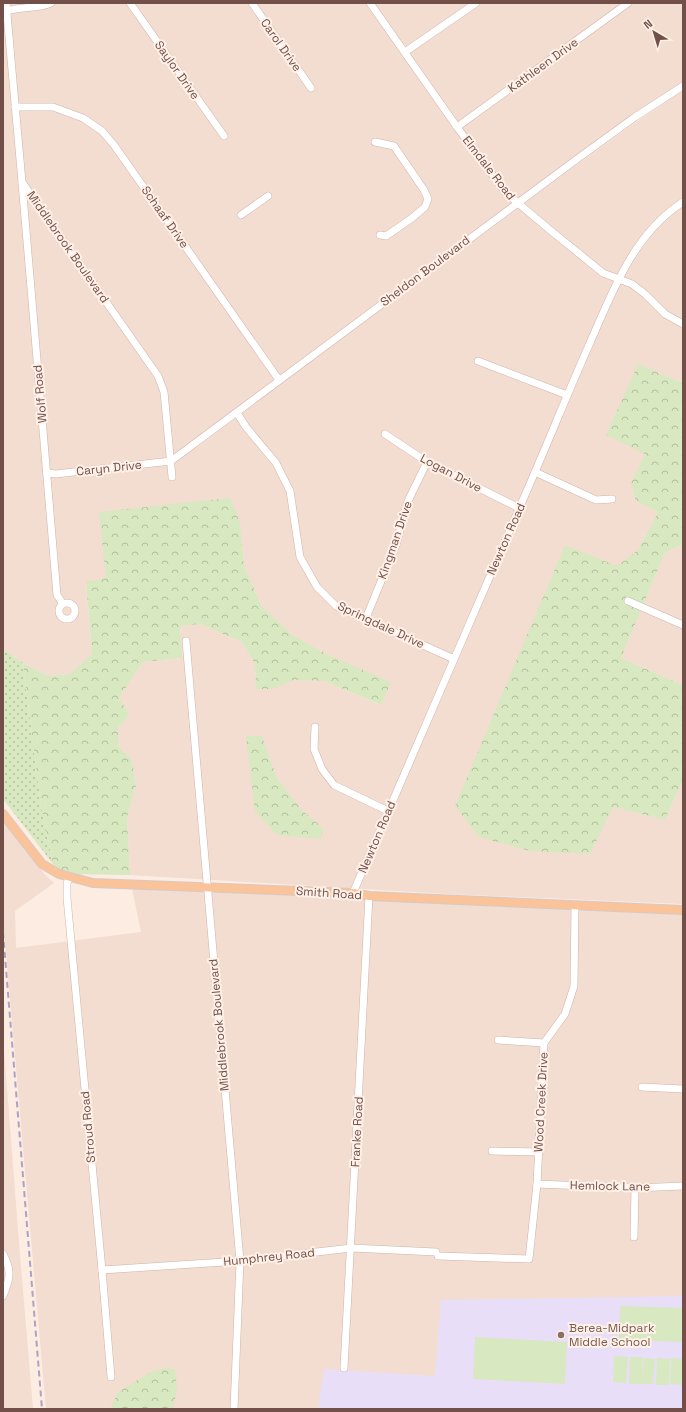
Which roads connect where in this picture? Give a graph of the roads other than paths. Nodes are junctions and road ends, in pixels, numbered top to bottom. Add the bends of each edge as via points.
1 (51, 3) edge
2 (130, 3) edge
3 (252, 3) edge
4 (370, 3) edge
5 (476, 3) edge
6 (628, 3) edge
7 (6, 7) edge
8 (405, 52) junction
9 (683, 86) edge
10 (310, 88) dead end
11 (15, 107) junction
12 (457, 127) junction
13 (224, 136) dead end
14 (375, 142) dead end
15 (22, 182) junction
16 (268, 196) dead end
17 (683, 202) edge
18 (517, 204) junction
19 (241, 216) dead end
20 (380, 235) dead end
21 (618, 280) junction
22 (683, 324) edge
23 (478, 361) dead end
24 (279, 380) junction
25 (567, 395) junction
26 (237, 413) junction
27 (385, 434) dead end
28 (171, 461) junction
29 (427, 462) junction
30 (535, 472) junction
31 (47, 474) junction
32 (172, 477) dead end
33 (612, 498) dead end
34 (520, 508) junction
35 (628, 601) dead end
36 (63, 604) dead end
37 (366, 620) junction
38 (683, 625) edge
39 (186, 641) dead end
40 (454, 658) junction
41 (315, 727) dead end
42 (388, 811) junction
43 (3, 814) edge
44 (69, 877) junction
45 (208, 888) junction
46 (353, 893) junction
47 (369, 896) junction
48 (575, 905) junction
49 (683, 910) edge
50 (498, 1040) dead end
51 (544, 1043) junction
52 (642, 1087) dead end
53 (683, 1089) edge
54 (492, 1151) dead end
55 (538, 1152) junction
56 (537, 1184) junction
57 (683, 1186) edge
58 (635, 1188) junction
59 (634, 1237) dead end
60 (352, 1248) junction
61 (3, 1254) edge
62 (528, 1259) joint
63 (240, 1261) junction
64 (102, 1270) junction
65 (3, 1296) edge
66 (344, 1368) dead end
67 (111, 1377) dead end
68 (234, 1409) edge

1 - 7 street via 45,6
2 - 13 street, Saylor Drive
3 - 10 street, Carol Drive
4 - 8 street, Elmdale Road
5 - 8 street
6 - 12 street, Kathleen Drive
7 - 11 street, Middlebrook Boulevard
8 - 12 street, Elmdale Road
9 - 18 street, Sheldon Boulevard
11 - 15 street, Middlebrook Boulevard
11 - 24 street, Schaaf Drive via 53,107 83,118 102,131
12 - 18 street, Elmdale Road via 506,194
14 - 20 street via 394,146 428,199 425,207 412,218 386,236
15 - 28 street, Middlebrook Boulevard via 158,376 164,392
15 - 31 street, Wolf Road
16 - 19 street
17 - 21 street, Newton Road via 658,221 642,239
18 - 21 street, Elmdale Road via 603,273
18 - 24 street, Sheldon Boulevard
21 - 22 street, Elmdale Road via 632,284 665,314
21 - 25 street, Newton Road
23 - 25 street
24 - 26 street, Sheldon Boulevard
25 - 30 street, Newton Road
26 - 28 street, Sheldon Boulevard
26 - 37 street, Springdale Drive via 276,463 290,491 300,557 317,587 336,606
27 - 29 street, Logan Drive
28 - 31 street, Caryn Drive
28 - 32 street, Middlebrook Boulevard
29 - 34 street, Logan Drive
29 - 37 street, Kingman Drive via 408,501 396,545
30 - 33 street via 596,500
30 - 34 street, Newton Road
31 - 36 street, Wolf Road via 57,595
34 - 40 street, Newton Road
35 - 38 street
37 - 40 street, Springdale Drive
39 - 45 street, Middlebrook Boulevard
40 - 42 street, Newton Road
41 - 42 street via 314,749 322,769 334,785
42 - 46 street, Newton Road
43 - 44 main road, Smith Road via 42,864
44 - 45 main road, Smith Road via 93,883
44 - 64 street, Stroud Road via 66,884 67,898
45 - 46 main road, Smith Road
45 - 63 street, Middlebrook Boulevard
46 - 47 main road, Smith Road
47 - 48 main road, Smith Road
47 - 60 street, Franke Road
48 - 49 main road, Smith Road
48 - 51 street, Wood Creek Drive via 574,986 565,1014
50 - 51 street
51 - 55 street, Wood Creek Drive
52 - 53 street
54 - 55 street
55 - 56 street, Wood Creek Drive
56 - 58 street, Hemlock Lane
56 - 62 street, Wood Creek Drive
57 - 58 street, Hemlock Lane
58 - 59 street
60 - 62 street, Humphrey Road
60 - 63 street, Humphrey Road
60 - 66 street, Franke Road
61 - 65 street via 10,1270
63 - 64 street, Humphrey Road
63 - 68 street, Middlebrook Boulevard
64 - 67 street, Stroud Road

